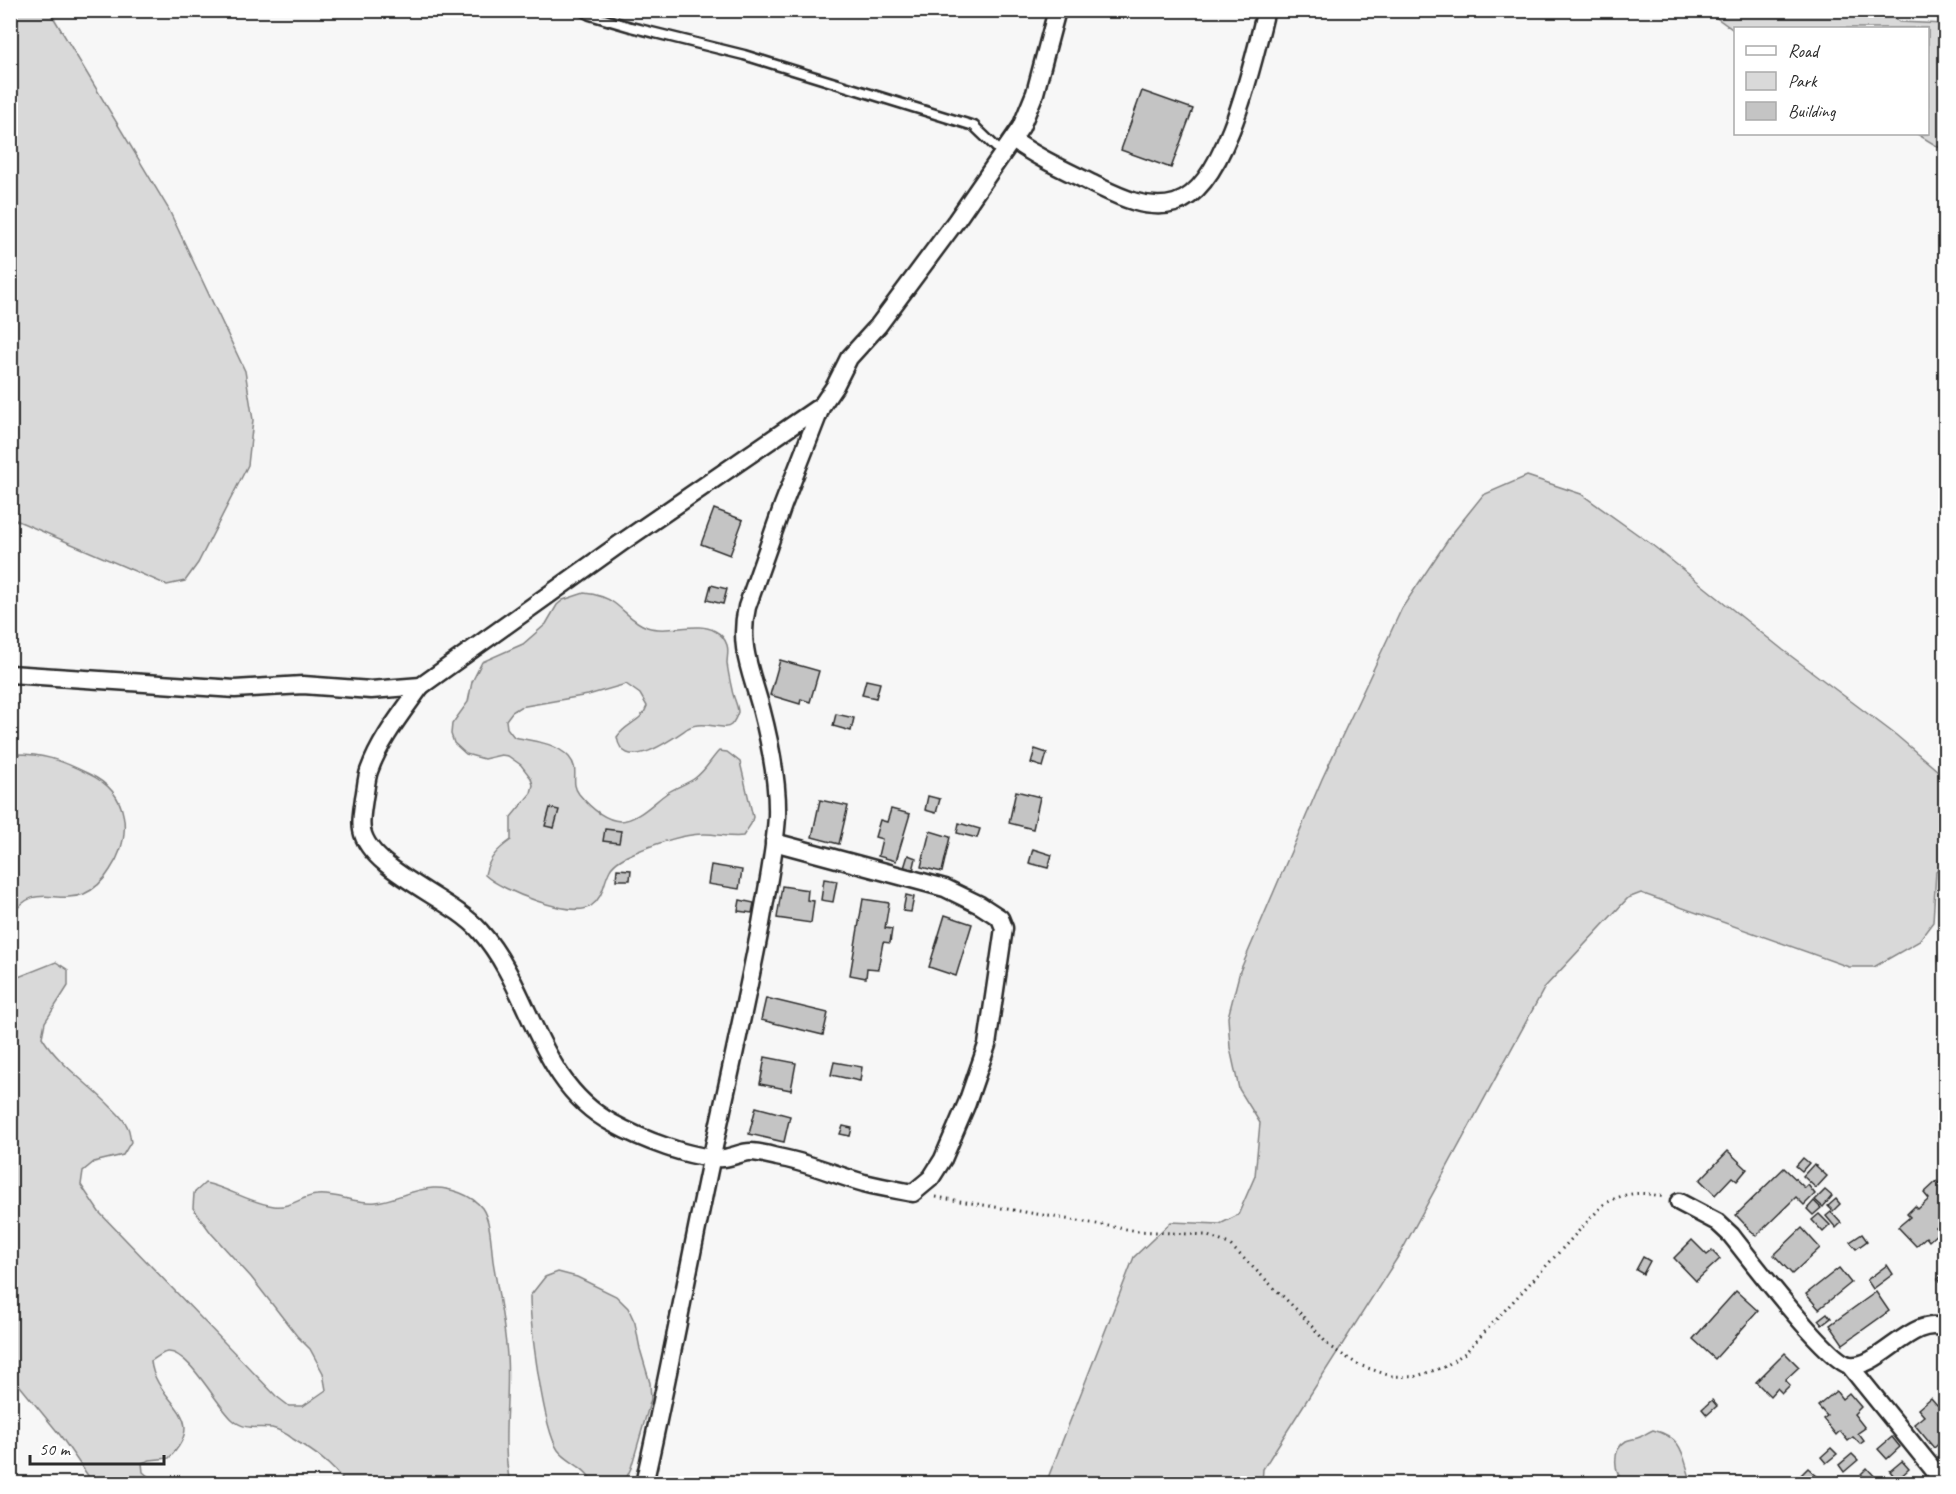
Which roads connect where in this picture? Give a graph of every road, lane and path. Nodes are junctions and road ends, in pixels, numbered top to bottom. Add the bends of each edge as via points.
1 (581, 10) edge
2 (1058, 10) edge
3 (1266, 10) edge
4 (1008, 147) junction
5 (822, 405) junction
6 (10, 674) edge
7 (421, 686) junction
8 (774, 842) junction
9 (712, 1157) junction
10 (913, 1193) junction
11 (1679, 1202) joint
12 (1946, 1329) edge
13 (1849, 1365) junction
14 (644, 1484) edge
15 (1945, 1484) edge

1 - 4 lane via 974,126
2 - 4 street via 1035,93 1022,127
3 - 4 street via 1239,113 1212,169 1186,198 1161,205 1123,198
4 - 5 street via 878,326 849,358
5 - 7 street
5 - 8 street via 743,624 743,644 774,771
6 - 7 street via 236,689 303,685 371,690
7 - 9 street via 385,737 369,772 362,830 371,851 480,930 503,962 559,1074 593,1110 643,1138
8 - 9 street via 746,1003
8 - 10 street via 945,888 1000,918 1004,928 987,1045 943,1159 932,1178
9 - 10 street via 751,1152 781,1157
9 - 14 street
10 - 11 path via 1138,1231 1205,1235 1229,1244 1330,1347 1359,1365 1391,1376 1414,1377 1444,1367 1465,1353 1603,1205 1631,1193
11 - 13 street via 1717,1222 1731,1235 1813,1335
12 - 13 street via 1939,1326 1914,1332 1869,1360
13 - 15 street

